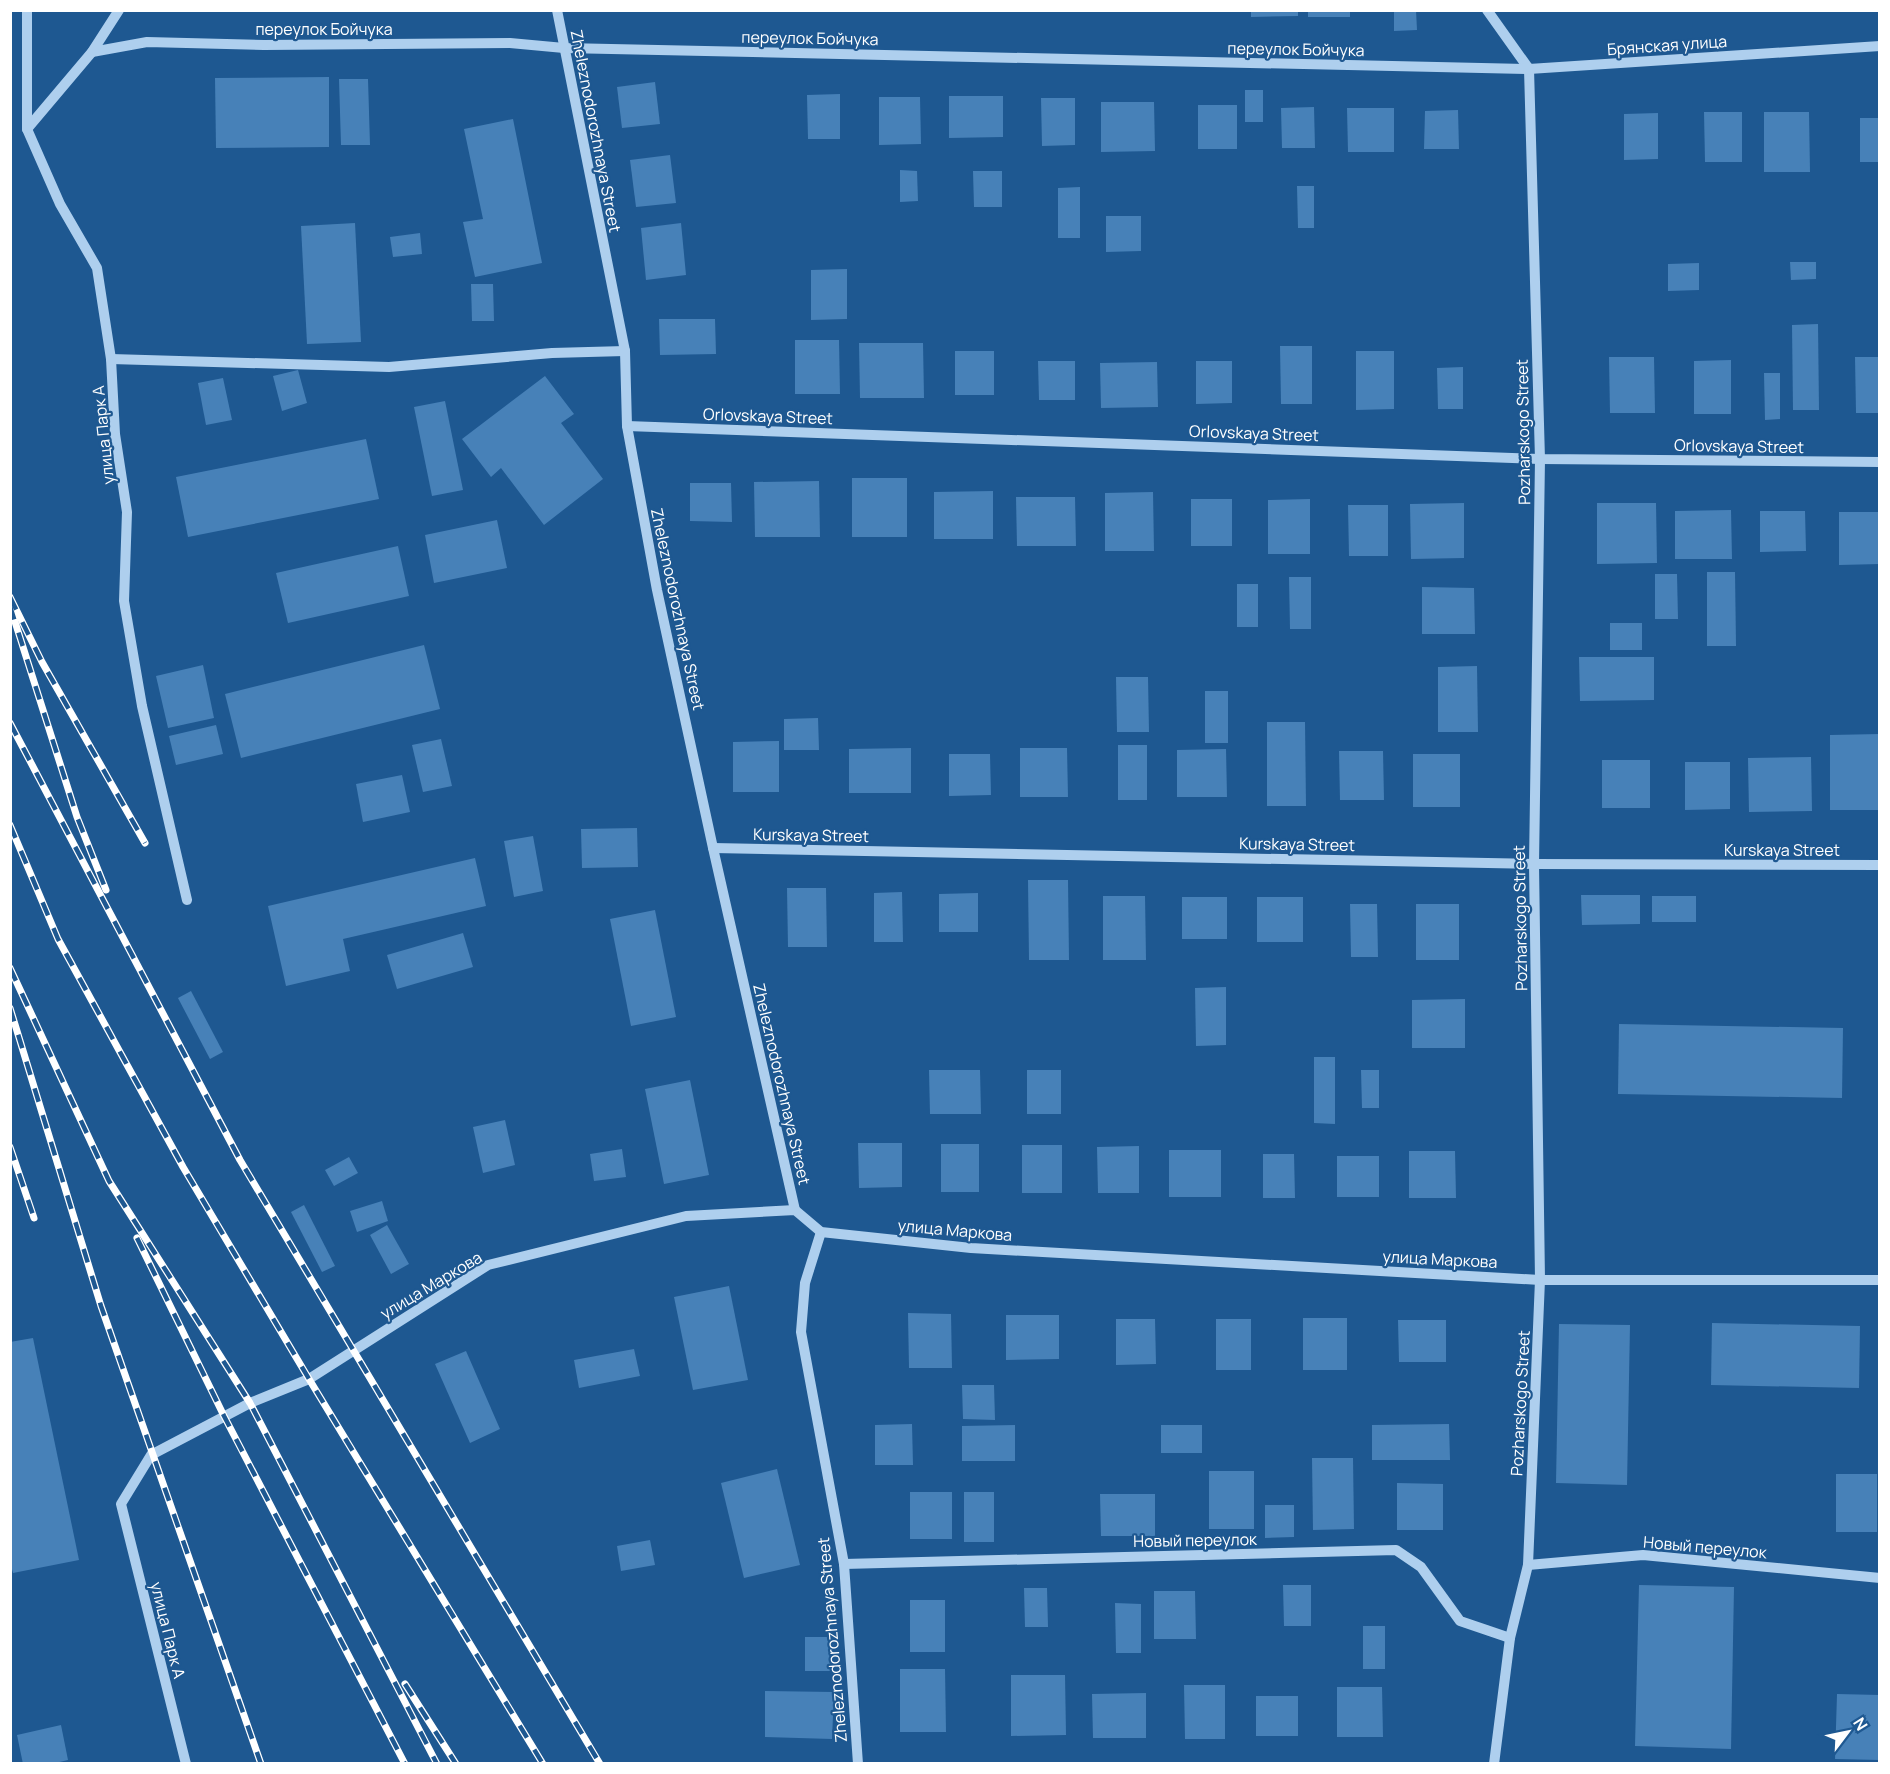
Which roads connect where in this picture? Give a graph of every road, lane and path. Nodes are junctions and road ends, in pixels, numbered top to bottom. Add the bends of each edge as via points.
1 (27, 10) edge
2 (119, 10) edge
3 (557, 10) edge
4 (1487, 10) edge
5 (1880, 46) edge
6 (564, 48) junction
7 (92, 52) junction
8 (1528, 69) junction
9 (27, 129) junction
10 (625, 351) junction
11 (111, 359) junction
12 (627, 426) junction
13 (1540, 459) junction
14 (1880, 462) edge
15 (713, 848) junction
16 (1534, 864) junction
17 (1880, 865) edge
18 (187, 900) dead end
19 (795, 1210) junction
20 (821, 1232) junction
21 (1540, 1280) junction
22 (1880, 1280) edge
23 (121, 1504) joint
24 (844, 1564) junction
25 (1528, 1565) junction
26 (1880, 1578) edge
27 (1510, 1638) junction
28 (186, 1764) edge
29 (858, 1764) edge
30 (1494, 1764) edge

1 - 9 street
2 - 7 street
3 - 6 street, Zheleznodorozhnaya Street
4 - 8 street
5 - 8 street, Брянская улица
6 - 7 street, переулок Бойчука via 510,43 147,42
6 - 8 street, переулок Бойчука
6 - 10 street, Zheleznodorozhnaya Street
7 - 9 street
8 - 13 street, Pozharskogo Street
9 - 11 street, улица Парк А via 60,204 97,268
10 - 11 street via 389,367
10 - 12 street, Zheleznodorozhnaya Street
11 - 18 street, улица Парк А via 115,434 127,512 124,601 142,705
12 - 13 street, Orlovskaya Street
12 - 15 street, Zheleznodorozhnaya Street via 657,590
13 - 14 street, Orlovskaya Street
13 - 16 street, Pozharskogo Street
15 - 16 street, Kurskaya Street
15 - 19 street, Zheleznodorozhnaya Street
16 - 17 street, Kurskaya Street
16 - 21 street, Pozharskogo Street
19 - 20 street
19 - 23 street, улица Маркова via 686,1216 488,1265 309,1379 250,1402 151,1455
20 - 21 street, улица Маркова via 971,1248
20 - 24 street, Zheleznodorozhnaya Street via 805,1283 801,1332
21 - 22 street, улица Маркова
21 - 25 street, Pozharskogo Street
23 - 28 street, улица Парк А
24 - 27 street, Новый переулок via 1396,1550 1421,1567 1460,1621
24 - 29 street, Zheleznodorozhnaya Street
25 - 26 street, Новый переулок via 1643,1556
25 - 27 street, Pozharskogo Street
27 - 30 street, Pozharskogo Street

